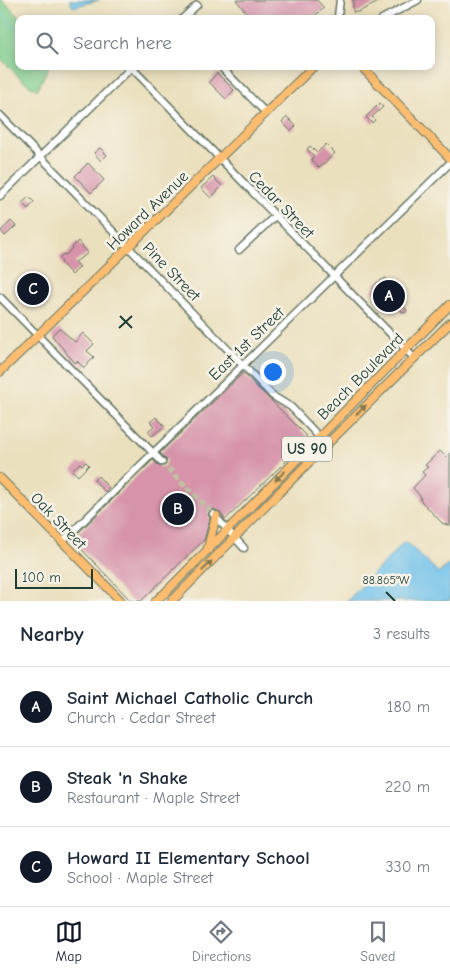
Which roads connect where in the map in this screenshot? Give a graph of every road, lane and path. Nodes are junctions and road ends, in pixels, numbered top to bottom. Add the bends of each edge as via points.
1 (340, 0) edge
2 (418, 0) edge
3 (196, 5) dead end
4 (186, 15) edge
5 (338, 15) edge
6 (390, 15) edge
7 (128, 70) edge
8 (134, 70) edge
9 (224, 70) edge
10 (310, 70) edge
11 (365, 70) edge
12 (266, 113) junction
13 (0, 115) edge
14 (41, 156) junction
15 (450, 158) edge
16 (219, 159) junction
17 (450, 163) edge
18 (0, 196) edge
19 (275, 216) junction
20 (129, 247) junction
21 (239, 250) dead end
22 (334, 276) junction
23 (0, 297) edge
24 (450, 305) edge
25 (450, 323) edge
26 (38, 336) junction
27 (406, 348) junction
28 (414, 358) junction
29 (244, 364) junction
30 (0, 372) edge
31 (319, 437) junction
32 (326, 444) junction
33 (153, 453) junction
34 (162, 462) tunnel mouth
35 (0, 478) edge
36 (214, 515) joint
37 (228, 529) junction
38 (235, 538) junction
39 (62, 542) junction
40 (244, 548) dead end
41 (207, 550) junction
42 (160, 597) edge
43 (121, 601) edge
44 (172, 601) edge

1 - 5 street
2 - 6 street
3 - 4 street
7 - 14 street
8 - 16 street, Cedar Street
9 - 12 street
10 - 12 main road, Howard Avenue
11 - 15 main road
12 - 16 main road, Howard Avenue
13 - 14 street, Pine Street
14 - 18 street
14 - 20 street, Pine Street
16 - 19 street, Cedar Street
16 - 20 main road, Howard Avenue
17 - 22 street, East 1st Street
19 - 21 street
19 - 22 street, Cedar Street
20 - 26 main road, Howard Avenue
20 - 29 street, Pine Street
22 - 27 street, Cedar Street
22 - 29 street, East 1st Street
23 - 26 street
24 - 27 main road, Beach Boulevard / US 90
25 - 28 main road, Beach Boulevard / US 90
26 - 30 main road, Howard Avenue
26 - 33 street
27 - 28 street, Cedar Street
27 - 31 main road, Beach Boulevard / US 90
32 -> 28 main road, Beach Boulevard / US 90
29 - 31 street, Pine Street via 273,396 291,407
29 - 33 street, East 1st Street
31 - 32 street, Pine Street
31 -> 37 main road, Beach Boulevard / US 90
32 - 38 main road, Beach Boulevard / US 90
33 - 34 street
33 - 39 street, East 1st Street
35 - 39 main road, Oak Street
36 - 37 street
36 - 41 main road
37 - 38 street
37 - 41 main road, Beach Boulevard / US 90
38 - 40 street
44 -> 38 main road, Beach Boulevard / US 90
39 - 43 main road, Oak Street
41 - 42 main road, Beach Boulevard / US 90

